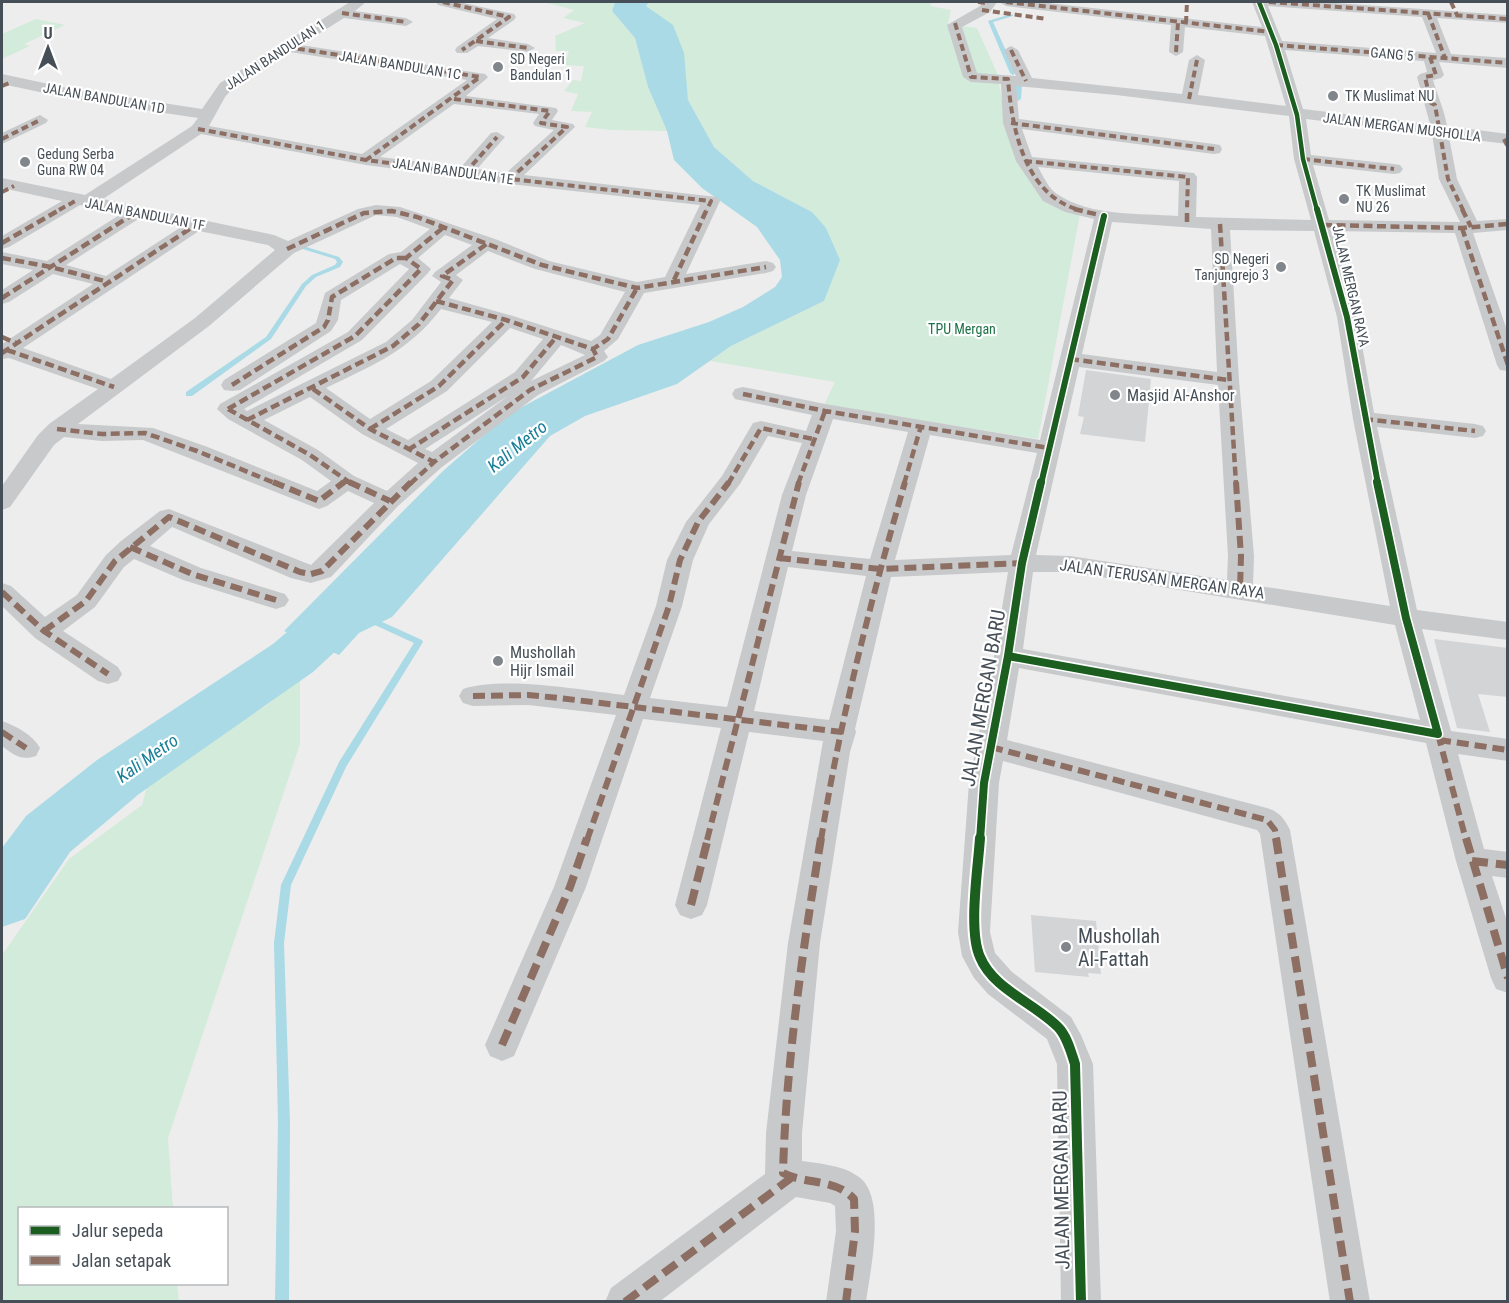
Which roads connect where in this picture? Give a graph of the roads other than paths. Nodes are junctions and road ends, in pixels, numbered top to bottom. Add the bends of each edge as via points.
1 (359, 2) edge
2 (443, 2) edge
3 (1006, 2) edge
4 (1188, 2) edge
5 (1259, 2) edge
6 (1269, 2) edge
7 (985, 4) edge
8 (1100, 7) edge
9 (1454, 8) edge
10 (342, 12) junction
11 (1428, 13) junction
12 (1047, 19) dead end
13 (1508, 19) edge
14 (406, 22) dead end
15 (1182, 23) junction
16 (1273, 38) junction
17 (476, 40) junction
18 (528, 46) dead end
19 (287, 47) junction
20 (462, 50) dead end
21 (1011, 50) dead end
22 (1176, 52) dead end
23 (1438, 58) junction
24 (1197, 60) dead end
25 (1508, 63) edge
26 (1008, 79) junction
27 (1026, 81) junction
28 (5, 82) edge
29 (454, 99) junction
30 (1189, 99) junction
31 (1297, 115) junction
32 (40, 120) dead end
33 (202, 122) junction
34 (1011, 123) junction
35 (1440, 132) junction
36 (497, 137) dead end
37 (2, 139) edge
38 (1506, 142) edge
39 (1214, 149) dead end
40 (1303, 159) junction
41 (366, 160) junction
42 (1025, 161) junction
43 (1394, 169) dead end
44 (465, 173) junction
45 (510, 179) junction
46 (6, 187) edge
47 (82, 201) junction
48 (135, 213) junction
49 (1104, 216) junction
50 (1187, 222) junction
51 (197, 224) junction
52 (1220, 224) junction
53 (1508, 224) edge
54 (1323, 225) junction
55 (444, 227) junction
56 (1467, 227) junction
57 (2, 243) edge
58 (488, 243) junction
59 (287, 249) junction
60 (2, 258) edge
61 (406, 258) junction
62 (51, 267) junction
63 (766, 267) dead end
64 (674, 280) junction
65 (108, 282) junction
66 (636, 288) junction
67 (2, 298) edge
68 (436, 301) junction
69 (506, 320) junction
70 (557, 336) junction
71 (7, 346) edge
72 (593, 349) junction
73 (1070, 359) junction
74 (1508, 365) edge
75 (1228, 380) junction
76 (232, 386) dead end
77 (114, 387) junction
78 (313, 389) junction
79 (743, 394) dead end
80 (825, 411) junction
81 (1364, 419) junction
82 (247, 420) junction
83 (921, 426) junction
84 (57, 429) junction
85 (370, 429) junction
86 (1474, 431) dead end
87 (813, 440) junction
88 (1049, 448) junction
89 (408, 450) junction
90 (434, 462) junction
91 (346, 481) junction
92 (390, 501) junction
93 (2, 502) edge
94 (130, 547) junction
95 (778, 558) junction
96 (1022, 563) junction
97 (880, 569) junction
98 (1240, 590) junction
99 (2, 592) edge
100 (276, 600) dead end
101 (1406, 618) junction
102 (44, 631) junction
103 (1508, 631) edge
104 (1008, 656) junction
105 (108, 674) dead end
106 (473, 696) dead end
107 (634, 706) junction
108 (740, 718) junction
109 (2, 732) edge
110 (842, 732) junction
111 (1438, 737) junction
112 (991, 747) junction
113 (26, 748) dead end
114 (1508, 750) edge
115 (1472, 861) junction
116 (1508, 865) edge
117 (691, 905) dead end
118 (1508, 978) edge
119 (502, 1045) dead end
120 (790, 1178) junction
121 (626, 1302) edge
122 (846, 1302) edge
123 (1081, 1302) edge
124 (1350, 1302) edge

1 - 10 street, JALAN BANDULAN 1
2 - 17 street via 509,16
3 - 8 street, GANG 5
4 - 15 street
5 - 16 street, JALAN MERGAN RAYA
6 - 11 street
7 - 12 street
7 - 26 street, JALAN MERGAN MUSHOLLA via 954,25 971,77
8 - 15 street, GANG 5
9 - 11 street
9 - 13 street
10 - 14 street
10 - 19 street, JALAN BANDULAN 1
11 - 23 street
15 - 16 street, GANG 5
15 - 22 street
16 - 23 street, GANG 5
16 - 31 street, JALAN MERGAN RAYA
17 - 18 street
17 - 20 street
19 - 29 street, JALAN BANDULAN 1C via 480,77
19 - 33 street, JALAN BANDULAN 1 via 219,92
21 - 27 street
23 - 25 street, GANG 5
23 - 35 street via 1436,75 1425,77
24 - 30 street
26 - 27 street, JALAN MERGAN MUSHOLLA
26 - 34 street
27 - 30 street, JALAN MERGAN MUSHOLLA
28 - 33 street, JALAN BANDULAN 1D
29 - 41 street, JALAN BANDULAN 1C via 390,138
29 - 45 street via 550,111 541,123 567,127
30 - 31 street, JALAN MERGAN MUSHOLLA
31 - 35 street, JALAN MERGAN MUSHOLLA
31 - 40 street, JALAN MERGAN RAYA
32 - 37 street
33 - 41 street, JALAN BANDULAN 1E
33 - 47 street, JALAN BANDULAN 1
34 - 39 street
34 - 42 street
35 - 38 street, JALAN MERGAN MUSHOLLA
35 - 56 street via 1448,179
36 - 44 street
40 - 43 street
40 - 54 street, JALAN MERGAN RAYA
41 - 44 street, JALAN BANDULAN 1E
42 - 49 street via 1049,197 1071,208
42 - 50 street via 1188,177
44 - 45 street, JALAN BANDULAN 1E
45 - 64 street, JALAN BANDULAN 1E via 711,201
46 - 47 street, JALAN BANDULAN 1F
47 - 48 street, JALAN BANDULAN 1F
47 - 57 street, JALAN BANDULAN 1
48 - 51 street, JALAN BANDULAN 1F
48 - 62 street
49 - 50 street
49 - 73 street, JALAN MERGAN BARU
50 - 52 street
51 - 59 street, JALAN BANDULAN 1F via 274,241
51 - 65 street
52 - 54 street
52 - 75 street
53 - 56 street
54 - 56 street
54 - 81 street, JALAN MERGAN RAYA via 1347,317
55 - 58 street
55 - 59 street via 400,212 376,210
55 - 61 street
56 - 74 street
58 - 66 street via 542,265
58 - 68 street via 442,276 453,280
59 - 77 street via 202,322
60 - 62 street
61 - 76 street via 396,258 332,297 324,327
61 - 82 street via 421,268 355,336 228,409
62 - 65 street
62 - 67 street
63 - 64 street
64 - 66 street
65 - 71 street
66 - 72 street via 608,339
68 - 69 street
68 - 78 street via 419,324 393,346
69 - 70 street
69 - 85 street via 439,386
70 - 72 street
70 - 89 street via 523,377
71 - 77 street
72 - 90 street via 597,357 530,390
73 - 75 street
73 - 88 street, JALAN MERGAN BARU
75 - 98 street
77 - 84 street
78 - 82 street
78 - 85 street
79 - 80 street
80 - 83 street
80 - 87 street
81 - 86 street
81 - 101 street, JALAN MERGAN RAYA
82 - 91 street via 310,455
83 - 88 street
83 - 97 street
84 - 91 street via 145,433 319,501
84 - 93 street
85 - 89 street
87 - 95 street
87 - 107 street via 761,428 732,478 698,522 680,560 669,606
88 - 96 street, JALAN MERGAN BARU
89 - 90 street
90 - 92 street
91 - 92 street
92 - 94 street via 322,571 311,574 169,517
94 - 100 street via 192,574
94 - 102 street via 86,601
95 - 97 street, JALAN TERUSAN MERGAN RAYA
95 - 108 street
96 - 97 street, JALAN TERUSAN MERGAN RAYA
96 - 98 street, JALAN TERUSAN MERGAN RAYA via 1070,564
96 - 104 street, JALAN MERGAN BARU
97 - 110 street
98 - 101 street, JALAN TERUSAN MERGAN RAYA
99 - 102 street
101 - 103 street, JALAN TERUSAN MERGAN RAYA
101 - 111 street, JALAN MERGAN RAYA
102 - 105 street
104 - 111 street
104 - 112 street, JALAN MERGAN BARU
106 - 107 street via 528,695
107 - 108 street
107 - 119 street via 570,886
108 - 110 street
108 - 117 street
109 - 113 street
110 - 120 street via 835,752 804,943 782,1165 783,1173
111 - 114 street
111 - 115 street, JALAN MERGAN RAYA
112 - 123 street, JALAN MERGAN BARU via 984,783 974,932 986,968 1059,1029 1075,1064
112 - 124 street via 1267,819 1275,830
115 - 116 street
115 - 118 street, JALAN MERGAN RAYA
120 - 121 street
120 - 122 street via 834,1184 854,1198 855,1231

